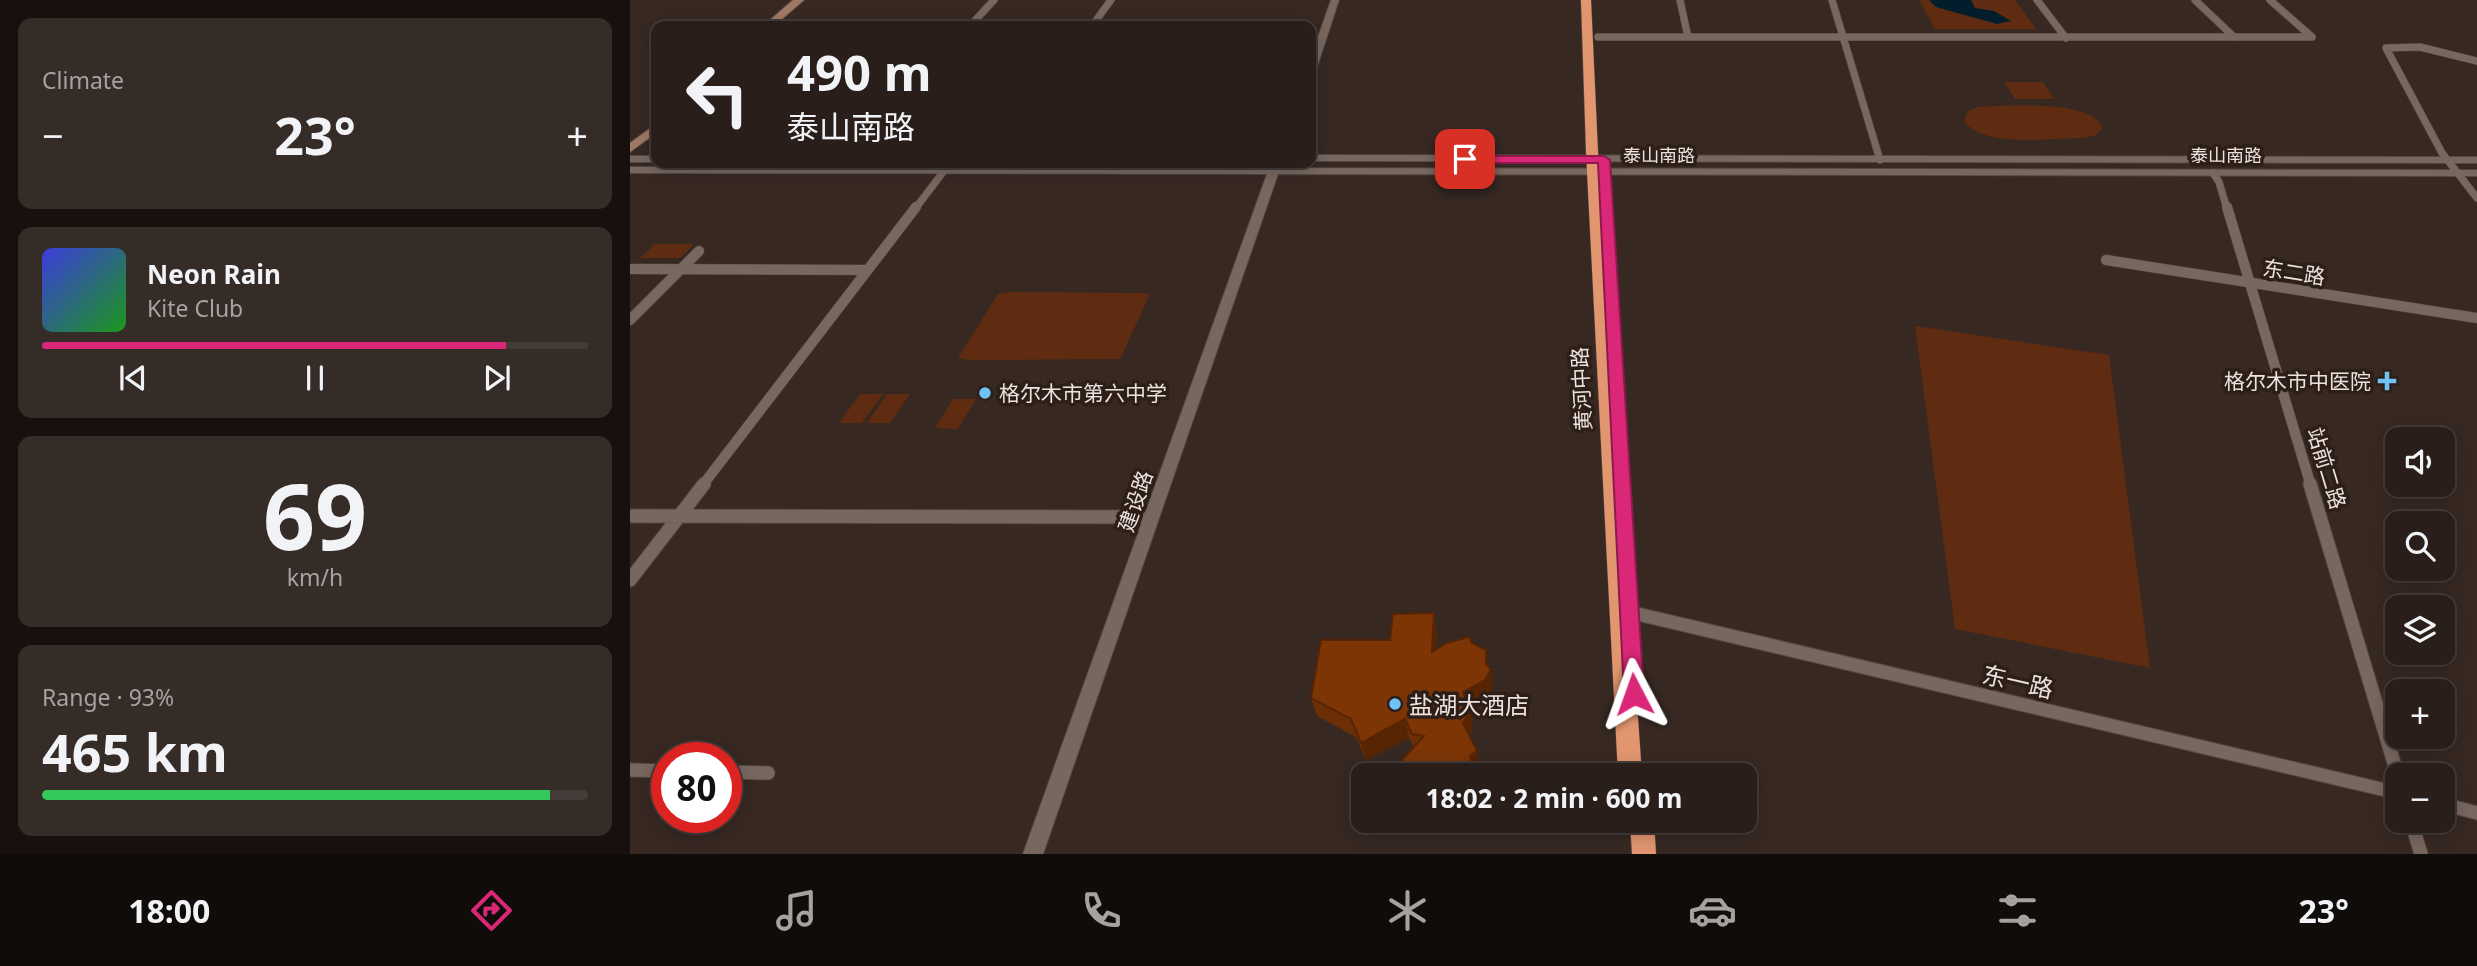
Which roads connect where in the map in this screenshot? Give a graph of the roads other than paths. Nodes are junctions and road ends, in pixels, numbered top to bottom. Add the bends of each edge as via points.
1 (799, 0) edge
2 (807, 0) edge
3 (994, 0) edge
4 (1111, 0) edge
5 (1335, 0) edge
6 (1586, 0) edge
7 (1597, 0) edge
8 (1680, 0) edge
9 (1832, 0) edge
10 (2036, 0) edge
11 (2195, 0) edge
12 (2270, 0) edge
13 (774, 21) edge
14 (782, 21) edge
15 (975, 21) edge
16 (1096, 21) edge
17 (1598, 37) junction
18 (1688, 37) junction
19 (1842, 37) junction
20 (2234, 37) junction
21 (2066, 38) junction
22 (1316, 55) edge
23 (2477, 61) edge
24 (651, 123) edge
25 (651, 131) edge
26 (630, 141) edge
27 (630, 149) edge
28 (2445, 156) junction
29 (1316, 158) edge
30 (630, 159) edge
31 (651, 159) edge
32 (1880, 160) junction
33 (2477, 160) edge
34 (1599, 166) junction
35 (1316, 167) edge
36 (841, 168) edge
37 (946, 168) edge
38 (1275, 168) edge
39 (630, 170) edge
40 (2213, 173) junction
41 (2460, 173) junction
42 (2477, 173) edge
43 (2477, 198) edge
44 (699, 251) dead end
45 (2106, 260) dead end
46 (631, 269) edge
47 (681, 269) junction
48 (867, 270) junction
49 (2249, 282) junction
50 (2477, 318) edge
51 (630, 320) edge
52 (681, 515) junction
53 (630, 516) edge
54 (1152, 517) junction
55 (630, 580) edge
56 (1629, 612) junction
57 (1629, 763) edge
58 (1638, 763) edge
59 (2394, 763) edge
60 (630, 770) edge
61 (651, 771) edge
62 (742, 772) edge
63 (768, 773) dead end
64 (2385, 790) edge
65 (2455, 807) edge
66 (2477, 813) edge
67 (1633, 833) edge
68 (1643, 833) edge
69 (2415, 833) edge
70 (1033, 854) edge
71 (1634, 854) edge
72 (1644, 854) edge
73 (2421, 854) edge

1 - 13 main road
2 - 14 main road
3 - 15 street
4 - 16 street
5 - 22 street
6 - 34 highway, 黄河中路
7 - 17 highway, 黄河中路
8 - 18 street
9 - 19 street
10 - 21 street
11 - 20 street
12 - 20 street via 2312,37
17 - 18 street
17 - 34 highway, 黄河中路
18 - 19 street
19 - 21 street
19 - 32 street
20 - 21 street
23 - 28 street via 2429,49 2386,48
24 - 26 main road
25 - 27 main road
28 - 32 street, 泰山南路
28 - 33 street, 泰山南路
28 - 41 street
29 - 34 street, 泰山南路
30 - 31 street
32 - 34 street, 泰山南路
34 - 35 street, 泰山南路
34 - 40 street, 泰山南路
34 - 56 highway, 黄河中路
34 - 57 highway, 黄河中路
36 - 39 street, 泰山南路
37 - 48 street
38 - 54 street, 建设路
40 - 41 street, 泰山南路
40 - 49 street, 站前二路
41 - 42 street, 泰山南路
41 - 43 street
44 - 47 street
45 - 49 street, 东二路
46 - 47 street
47 - 48 street
47 - 51 street
48 - 52 street
49 - 50 street, 东二路
49 - 59 street, 站前二路
52 - 53 street
52 - 54 street
52 - 55 street
54 - 70 street, 建设路
56 - 58 highway, 黄河中路
56 - 64 street, 东一路
60 - 61 street
62 - 63 street
65 - 66 street
67 - 71 highway
68 - 72 highway
69 - 73 street

